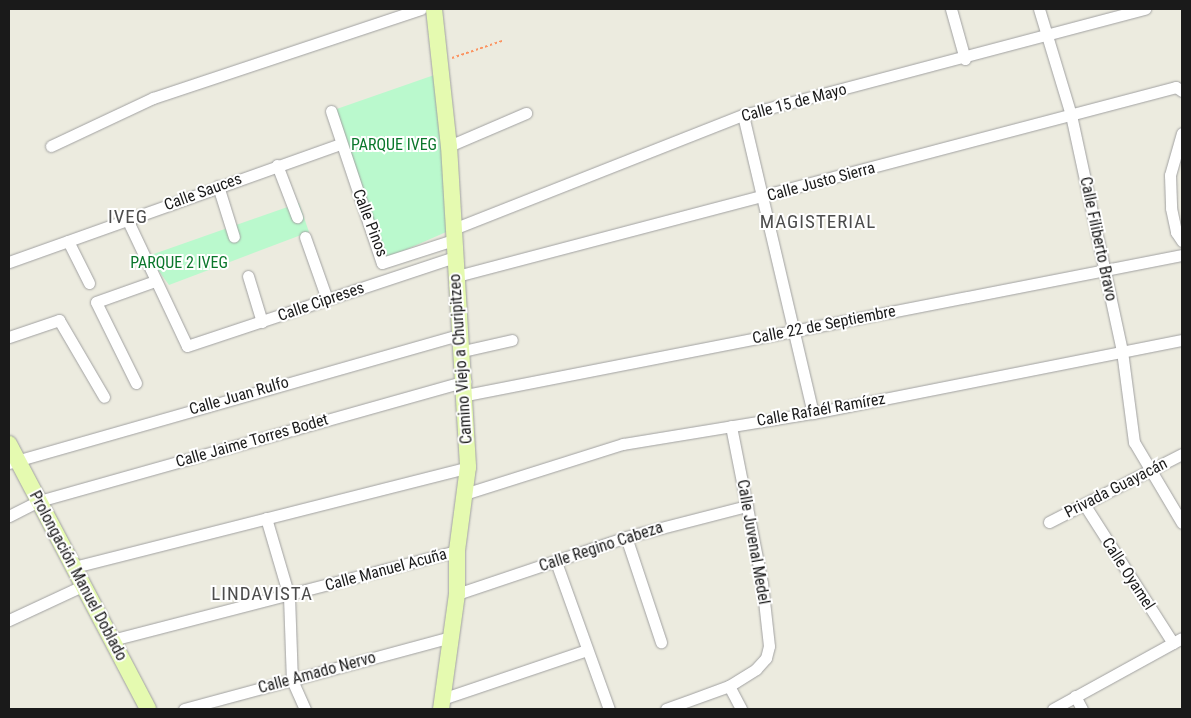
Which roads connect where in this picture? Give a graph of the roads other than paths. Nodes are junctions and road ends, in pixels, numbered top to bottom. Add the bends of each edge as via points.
1 (420, 9) edge
2 (434, 9) edge
3 (952, 9) edge
4 (1039, 9) edge
5 (1145, 9) edge
6 (1047, 36) junction
7 (965, 59) junction
8 (1182, 91) edge
9 (331, 111) dead end
10 (526, 114) dead end
11 (743, 115) junction
12 (1071, 115) junction
13 (1182, 132) edge
14 (341, 144) junction
15 (51, 146) dead end
16 (449, 146) junction
17 (277, 165) junction
18 (218, 186) junction
19 (763, 197) junction
20 (1182, 199) edge
21 (1171, 208) junction
22 (297, 216) dead end
23 (127, 219) junction
24 (453, 234) junction
25 (234, 237) dead end
26 (305, 237) dead end
27 (68, 241) junction
28 (1182, 241) edge
29 (1182, 255) edge
30 (455, 257) junction
31 (9, 262) edge
32 (1105, 269) junction
33 (248, 276) dead end
34 (457, 276) junction
35 (155, 281) junction
36 (89, 283) dead end
37 (327, 299) junction
38 (262, 322) junction
39 (795, 330) junction
40 (461, 334) junction
41 (9, 337) edge
42 (512, 340) dead end
43 (1182, 340) edge
44 (463, 351) junction
45 (1122, 351) junction
46 (136, 383) dead end
47 (466, 388) junction
48 (104, 397) dead end
49 (813, 413) junction
50 (731, 426) junction
51 (9, 444) edge
52 (1182, 454) edge
53 (13, 461) edge
54 (468, 467) junction
55 (1148, 471) junction
56 (464, 494) junction
57 (39, 502) junction
58 (1084, 504) junction
59 (747, 506) junction
60 (9, 516) edge
61 (266, 518) junction
62 (1049, 522) dead end
63 (1182, 523) edge
64 (626, 536) junction
65 (456, 551) junction
66 (556, 562) junction
67 (74, 567) junction
68 (84, 585) junction
69 (457, 594) junction
70 (289, 596) junction
71 (9, 620) edge
72 (450, 637) junction
73 (112, 640) junction
74 (1177, 640) edge
75 (661, 642) dead end
76 (587, 650) junction
77 (292, 680) junction
78 (729, 686) junction
79 (1075, 696) junction
80 (441, 704) edge
81 (145, 708) edge
82 (184, 709) edge
83 (305, 709) edge
84 (608, 709) edge
85 (666, 709) edge
86 (741, 709) edge
87 (1053, 709) edge
88 (1082, 709) edge

1 - 15 street via 153,98
2 - 16 street, Camino Viejo a Churipitzeo
3 - 7 street
4 - 6 street, Calle Filiberto Bravo
5 - 6 street, Calle 15 de Mayo
6 - 7 street, Calle 15 de Mayo
6 - 12 street, Calle Filiberto Bravo
7 - 11 street, Calle 15 de Mayo
8 - 12 street, Calle Justo Sierra via 1176,87
9 - 14 street
10 - 16 street
11 - 19 street
11 - 24 street, Calle 15 de Mayo
12 - 19 street, Calle Justo Sierra
12 - 32 street, Calle Filiberto Bravo
13 - 21 street via 1170,175
14 - 17 street, Calle Sauces
14 - 24 street, Calle Pinos via 382,263
16 - 24 street, Camino Viejo a Churipitzeo
17 - 18 street, Calle Sauces
17 - 22 street
18 - 23 street, Calle Sauces
18 - 25 street
19 - 34 street, Calle Justo Sierra
19 - 39 street
20 - 21 street
21 - 28 street via 1176,232
23 - 27 street, Calle Sauces
23 - 35 street
24 - 30 street, Camino Viejo a Churipitzeo
26 - 37 street
27 - 31 street, Calle Sauces
27 - 36 street
29 - 32 street, Calle 22 de Septiembre
30 - 34 street, Camino Viejo a Churipitzeo
30 - 37 street, Calle Cipreses
32 - 39 street, Calle 22 de Septiembre
32 - 45 street, Calle Filiberto Bravo
33 - 38 street
34 - 40 street, Camino Viejo a Churipitzeo
35 - 38 street, Calle Cipreses via 187,346
35 - 46 street via 96,302
37 - 38 street, Calle Cipreses
39 - 47 street, Calle 22 de Septiembre
39 - 49 street
40 - 44 street, Camino Viejo a Churipitzeo
40 - 53 street, Calle Juan Rulfo
41 - 48 street via 59,320
42 - 44 street
43 - 45 street, Calle Rafaél Ramírez
44 - 47 street, Camino Viejo a Churipitzeo
45 - 49 street, Calle Rafaél Ramírez
45 - 55 street, Calle Filiberto Bravo via 1134,442
47 - 54 street, Camino Viejo a Churipitzeo
47 - 57 street, Calle Jaime Torres Bodet
49 - 50 street, Calle Rafaél Ramírez
50 - 56 street, Calle Rafaél Ramírez via 623,444
50 - 59 street, Calle Juvenal Medel
51 - 53 street, Prolongación Manuel Doblado
52 - 55 street, Privada Guayacán
53 - 57 street, Prolongación Manuel Doblado
54 - 56 street, Camino Viejo a Churipitzeo
54 - 61 street
55 - 58 street, Privada Guayacán
55 - 63 street, Calle Filiberto Bravo
56 - 65 street, Camino Viejo a Churipitzeo
57 - 60 street, Calle Jaime Torres Bodet
57 - 67 street, Prolongación Manuel Doblado
58 - 62 street, Privada Guayacán
58 - 74 street, Calle Oyamel
59 - 64 street, Calle Regino Cabeza
59 - 78 street, Calle Juvenal Medel via 770,646 766,658
61 - 67 street
61 - 70 street
64 - 66 street, Calle Regino Cabeza
64 - 75 street
65 - 69 street, Camino Viejo a Churipitzeo
65 - 70 street, Calle Manuel Acuña
66 - 69 street, Calle Regino Cabeza
66 - 76 street
67 - 68 street, Prolongación Manuel Doblado
68 - 71 street
68 - 73 street, Prolongación Manuel Doblado
69 - 72 street, Camino Viejo a Churipitzeo
70 - 73 street, Calle Manuel Acuña
70 - 77 street
72 - 77 street, Calle Amado Nervo
72 - 80 street, Camino Viejo a Churipitzeo
73 - 81 street, Prolongación Manuel Doblado
74 - 79 street
76 - 80 street
76 - 84 street
77 - 82 street, Calle Amado Nervo
77 - 83 street
78 - 85 street
78 - 86 street
79 - 87 street
79 - 88 street

